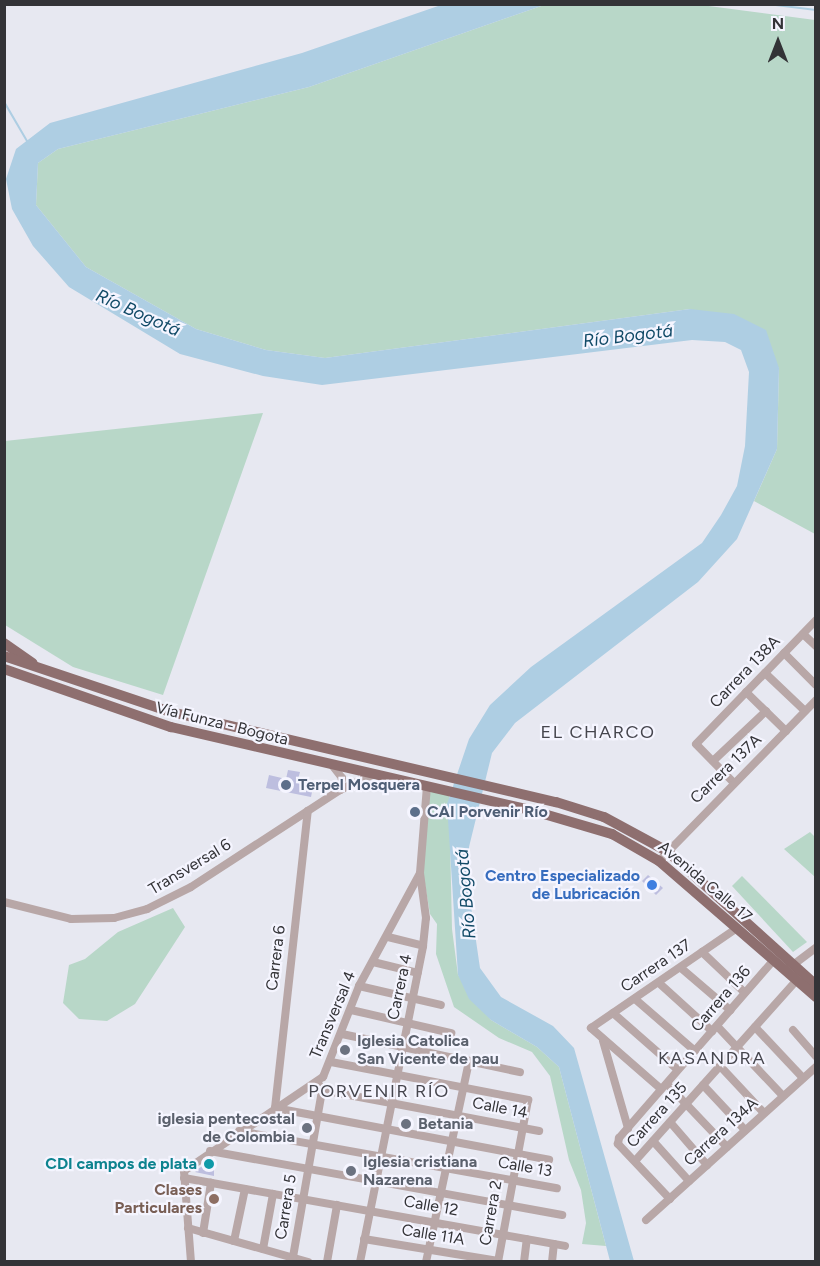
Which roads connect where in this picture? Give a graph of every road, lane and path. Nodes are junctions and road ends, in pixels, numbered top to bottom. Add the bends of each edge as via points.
1 (816, 620) edge
2 (802, 634) junction
3 (4, 645) edge
4 (816, 646) edge
5 (784, 653) junction
6 (4, 654) edge
7 (36, 665) junction
8 (4, 669) edge
9 (765, 673) junction
10 (816, 685) edge
11 (746, 692) junction
12 (816, 700) edge
13 (766, 711) junction
14 (805, 711) junction
15 (189, 716) junction
16 (184, 731) junction
17 (786, 731) junction
18 (713, 761) junction
19 (331, 765) junction
20 (375, 774) junction
21 (734, 783) junction
22 (433, 787) junction
23 (340, 790) junction
24 (489, 800) joint
25 (578, 808) junction
26 (308, 811) junction
27 (574, 821) junction
28 (667, 851) junction
29 (659, 861) junction
30 (420, 873) junction
31 (4, 902) edge
32 (737, 928) junction
33 (388, 937) junction
34 (423, 946) junction
35 (816, 948) edge
36 (702, 952) junction
37 (774, 960) junction
38 (373, 962) junction
39 (681, 968) junction
40 (789, 968) junction
41 (418, 973) junction
42 (797, 980) junction
43 (659, 983) junction
44 (359, 986) junction
45 (816, 986) edge
46 (745, 993) junction
47 (816, 997) edge
48 (413, 998) junction
49 (635, 999) junction
50 (441, 1005) dead end
51 (351, 1010) junction
52 (730, 1010) junction
53 (613, 1013) junction
54 (408, 1023) junction
55 (755, 1027) junction
56 (714, 1028) junction
57 (793, 1030) dead end
58 (451, 1033) dead end
59 (342, 1034) junction
60 (603, 1041) junction
61 (402, 1047) junction
62 (738, 1047) junction
63 (695, 1051) junction
64 (816, 1056) edge
65 (469, 1061) junction
66 (331, 1062) junction
67 (720, 1066) junction
68 (816, 1067) edge
69 (678, 1070) junction
70 (520, 1072) dead end
71 (397, 1074) junction
72 (803, 1078) junction
73 (703, 1085) junction
74 (320, 1086) junction
75 (463, 1087) junction
76 (664, 1087) junction
77 (783, 1096) junction
78 (391, 1103) junction
79 (686, 1104) junction
80 (275, 1108) junction
81 (764, 1113) junction
82 (457, 1115) junction
83 (317, 1118) junction
84 (670, 1122) junction
85 (523, 1128) junction
86 (628, 1128) junction
87 (745, 1130) junction
88 (239, 1131) junction
89 (539, 1131) dead end
90 (385, 1132) junction
91 (653, 1141) junction
92 (452, 1143) junction
93 (312, 1144) junction
94 (727, 1147) junction
95 (210, 1151) junction
96 (518, 1154) junction
97 (380, 1156) junction
98 (549, 1160) dead end
99 (635, 1161) junction
100 (707, 1165) junction
101 (446, 1168) junction
102 (307, 1169) junction
103 (184, 1178) junction
104 (512, 1180) junction
105 (375, 1181) junction
106 (689, 1181) junction
107 (211, 1183) junction
108 (557, 1188) dead end
109 (245, 1189) junction
110 (441, 1193) junction
111 (273, 1194) junction
112 (302, 1199) junction
113 (670, 1199) junction
114 (337, 1205) junction
115 (507, 1205) junction
116 (370, 1211) junction
117 (562, 1215) dead end
118 (646, 1220) dead end
119 (435, 1222) junction
120 (188, 1228) junction
121 (203, 1233) junction
122 (502, 1234) junction
123 (364, 1239) junction
124 (527, 1239) junction
125 (234, 1241) junction
126 (554, 1244) junction
127 (565, 1246) dead end
128 (263, 1249) junction
129 (429, 1250) junction
130 (293, 1257) junction
131 (498, 1261) edge
132 (191, 1262) edge
133 (308, 1262) edge
134 (327, 1262) edge
135 (360, 1262) edge
136 (426, 1262) edge
137 (524, 1262) edge
138 (552, 1262) edge

1 - 2 street, Carrera 138A
2 - 4 street
2 - 5 street, Carrera 138A
3 - 7 main road
5 - 9 street, Carrera 138A
5 - 10 street
6 - 7 main road, Avenida Calle 17
7 - 15 main road, Avenida Calle 17
8 - 16 main road, Vía Funza - Bogota
9 - 11 street, Carrera 138A
9 - 14 street
11 - 13 street
11 - 18 street, Carrera 138A via 696,744
12 - 14 street, Carrera 137A
13 - 17 street
13 - 18 street
14 - 17 street, Carrera 137A
15 - 16 main road
15 - 25 main road, Avenida Calle 17
16 - 19 main road, Vía Funza - Bogota
17 - 21 street, Carrera 137A
18 - 21 street
19 - 20 main road, Vía Funza - Bogota
19 - 23 street via 342,778
20 - 22 main road, Vía Funza - Bogota
20 - 23 street, Transversal 6
21 - 28 street, Carrera 137A
22 - 24 main road, Vía Funza - Bogota
22 - 30 street, Carrera 4
23 - 26 street, Transversal 6
24 - 27 main road, Avenida Calle 17
25 - 27 main road
25 - 28 main road, Avenida Calle 17
26 - 31 street, Transversal 6 via 184,892 134,913 70,919
26 - 80 street, Carrera 6
27 - 29 main road, Avenida Calle 17 via 623,838
28 - 29 street, Carrera 137A
28 - 40 main road, Avenida Calle 17
29 - 32 main road, Avenida Calle 17
30 - 33 street, Transversal 4
30 - 34 street, Carrera 4 via 426,918
32 - 36 street, Carrera 137
32 - 37 main road, Avenida Calle 17
33 - 34 street
33 - 38 street, Transversal 4
34 - 41 street, Carrera 4
35 - 40 street
36 - 39 street, Carrera 137
36 - 46 street
37 - 40 main road, Avenida Calle 17
37 - 46 street, Carrera 136
38 - 41 street
38 - 44 street, Transversal 4
39 - 43 street, Carrera 137
39 - 52 street
40 - 42 main road, Avenida Calle 17
40 - 45 main road, Avenida Calle 17
41 - 48 street, Carrera 4
42 - 47 main road, Avenida Calle 17
42 - 55 street, Carrera 135
43 - 49 street, Carrera 137
43 - 56 street
44 - 48 street
44 - 51 street, Transversal 4
46 - 52 street, Carrera 136
48 - 50 street
48 - 54 street, Carrera 4
49 - 53 street, Carrera 137
49 - 63 street
51 - 54 street
51 - 59 street, Transversal 4
52 - 56 street, Carrera 136
53 - 60 street, Carrera 137 via 591,1029
53 - 69 street
54 - 58 street
54 - 61 street, Carrera 4
55 - 62 street, Carrera 135
55 - 72 street
56 - 62 street
56 - 63 street, Carrera 136
57 - 64 street
59 - 61 street
59 - 66 street, Transversal 4
60 - 76 street
60 - 86 street
61 - 65 street
61 - 71 street, Carrera 4
62 - 67 street, Carrera 135
62 - 77 street
63 - 69 street, Carrera 136
65 - 70 street
65 - 75 street
66 - 71 street
66 - 74 street, Transversal 4
67 - 73 street, Carrera 135
67 - 81 street
68 - 72 street, Carrera 134A
69 - 76 street, Carrera 136
71 - 75 street
71 - 78 street, Carrera 4
72 - 77 street, Carrera 134A
73 - 79 street, Carrera 135
73 - 87 street
74 - 78 street, Calle 14
74 - 80 street, Transversal 4
74 - 83 street, Carrera 5
75 - 82 street
75 - 85 street, Carrera 2 via 528,1100
76 - 79 street
76 - 86 street, Carrera 136
77 - 81 street, Carrera 134A
78 - 82 street, Calle 14
78 - 90 street, Carrera 4
79 - 84 street, Carrera 135
79 - 94 street
80 - 83 street
80 - 88 street, Transversal 4
81 - 87 street, Carrera 134A
82 - 85 street, Calle 14
82 - 92 street
83 - 90 street
83 - 93 street, Carrera 5
84 - 91 street, Carrera 135
84 - 100 street
85 - 89 street, Calle 14
85 - 96 street, Carrera 2
86 - 99 street, Carrera 136 via 619,1138
87 - 94 street, Carrera 134A
88 - 93 street, Calle 13
88 - 95 street, Transversal 4
90 - 92 street
90 - 97 street, Carrera 4
91 - 99 street, Carrera 135
91 - 106 street
92 - 96 street
92 - 101 street
93 - 97 street, Calle 13
93 - 102 street, Carrera 5
94 - 100 street, Carrera 134A
95 - 102 street
95 - 103 street, Transversal 4 via 187,1168
96 - 98 street
96 - 104 street, Carrera 2
97 - 101 street, Calle 13
97 - 105 street, Carrera 4
99 - 113 street
100 - 106 street, Carrera 134A
101 - 104 street, Calle 13
101 - 110 street
102 - 105 street
102 - 112 street, Carrera 5
103 - 107 street, Calle 12
103 - 120 street
104 - 108 street, Calle 13
104 - 115 street, Carrera 2
105 - 110 street
105 - 116 street, Carrera 4
106 - 113 street, Carrera 134A
107 - 109 street, Calle 12
107 - 121 street
109 - 111 street, Calle 12
109 - 125 street
110 - 115 street
110 - 119 street
111 - 112 street, Calle 12
111 - 128 street
112 - 114 street, Calle 12
112 - 130 street, Carrera 5
113 - 118 street, Carrera 134A
114 - 116 street, Calle 12
114 - 134 street
115 - 117 street
115 - 122 street, Carrera 2
116 - 119 street, Calle 12
116 - 123 street, Carrera 4
119 - 122 street, Calle 12
119 - 129 street
120 - 121 street
120 - 132 street
121 - 125 street
122 - 124 street, Calle 12
122 - 131 street, Carrera 2
123 - 129 street, Calle 11A
123 - 135 street, Carrera 4
124 - 126 street, Calle 12
124 - 137 street
125 - 128 street
126 - 127 street, Calle 12
126 - 138 street
128 - 130 street
129 - 131 street, Calle 11A
129 - 136 street
130 - 133 street

